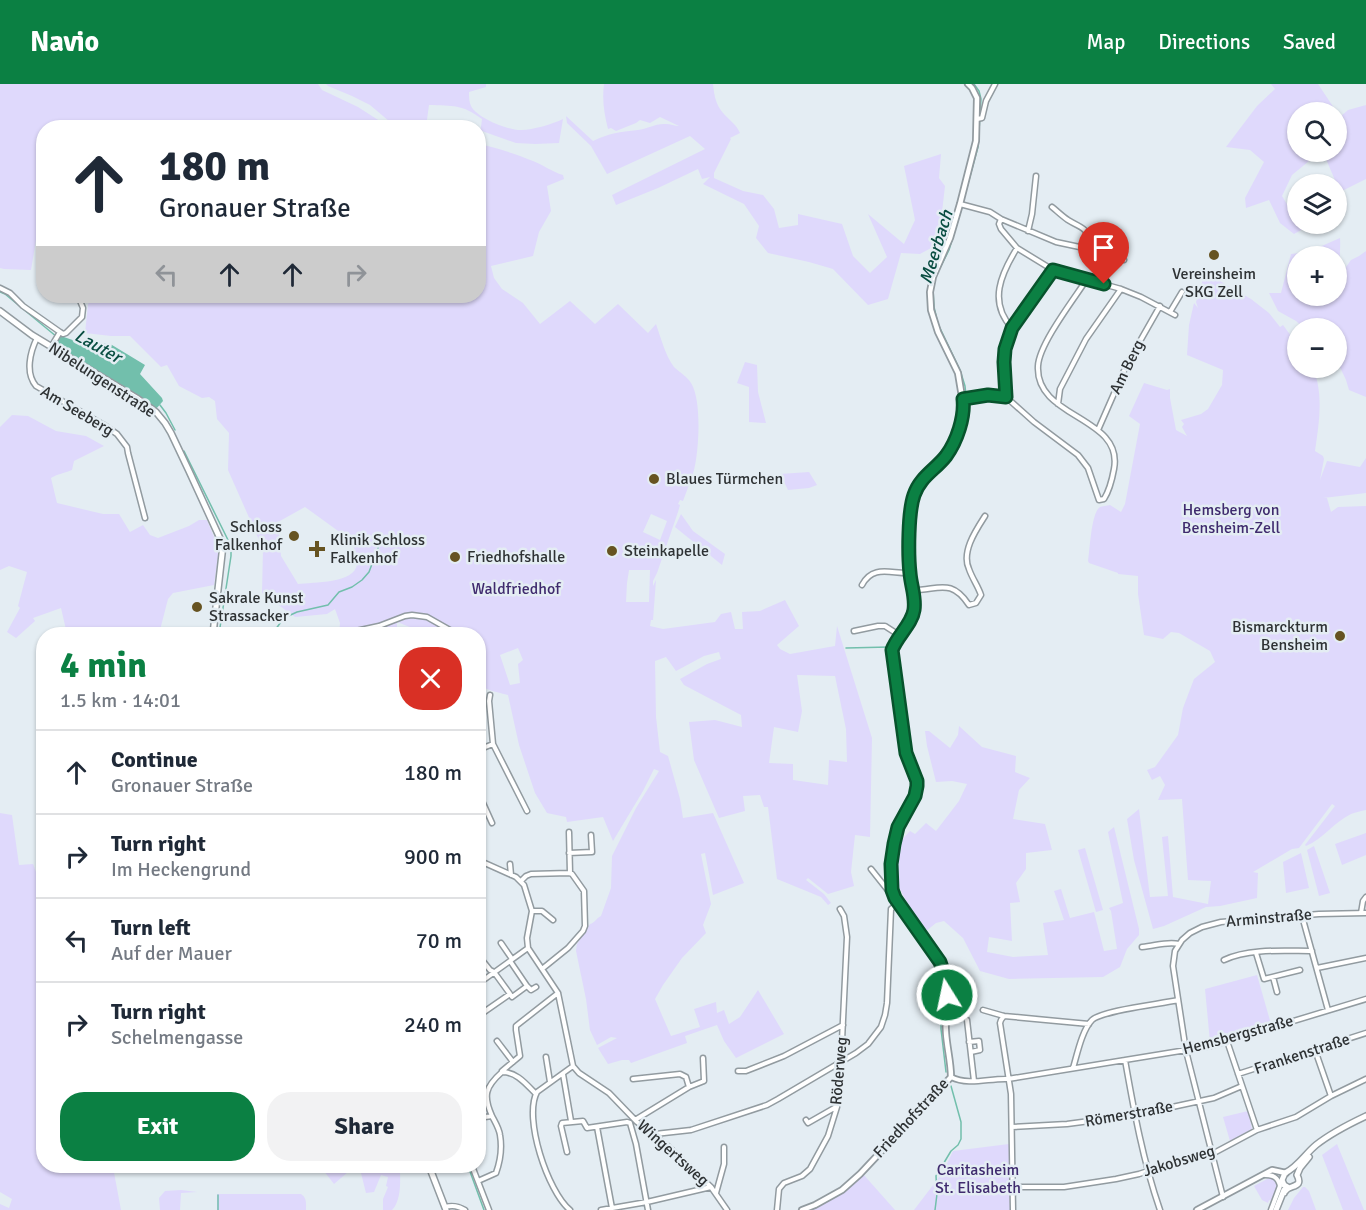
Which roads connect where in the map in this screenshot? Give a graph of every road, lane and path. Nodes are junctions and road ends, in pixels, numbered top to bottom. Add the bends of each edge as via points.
1 (968, 84) edge
2 (995, 84) edge
3 (979, 119) junction
4 (1036, 176) dead end
5 (962, 204) junction
6 (1052, 207) dead end
7 (1001, 219) junction
8 (1028, 231) junction
9 (1017, 248) junction
10 (1089, 249) junction
11 (1124, 260) dead end
12 (1053, 270) junction
13 (1087, 279) junction
14 (0, 288) edge
15 (1121, 289) junction
16 (1182, 292) dead end
17 (81, 303) edge
18 (1160, 306) junction
19 (0, 311) edge
20 (1012, 328) junction
21 (60, 333) junction
22 (37, 338) junction
23 (52, 344) junction
24 (1006, 397) junction
25 (966, 399) junction
26 (1058, 404) junction
27 (1098, 430) junction
28 (985, 516) dead end
29 (145, 518) dead end
30 (910, 573) junction
31 (862, 585) dead end
32 (913, 590) junction
33 (214, 627) edge
34 (374, 627) edge
35 (444, 627) edge
36 (854, 631) dead end
37 (900, 635) junction
38 (490, 695) dead end
39 (493, 744) junction
40 (486, 747) edge
41 (486, 810) edge
42 (526, 811) dead end
43 (492, 823) dead end
44 (569, 832) dead end
45 (591, 836) dead end
46 (569, 853) junction
47 (486, 864) edge
48 (510, 864) dead end
49 (871, 869) dead end
50 (570, 873) junction
51 (511, 875) junction
52 (521, 881) junction
53 (1366, 897) edge
54 (898, 903) junction
55 (840, 909) dead end
56 (532, 911) junction
57 (1364, 913) edge
58 (1302, 915) junction
59 (553, 920) dead end
60 (501, 943) dead end
61 (1179, 944) junction
62 (1143, 947) dead end
63 (528, 948) junction
64 (1312, 951) junction
65 (1256, 953) junction
66 (1366, 958) edge
67 (511, 960) junction
68 (1224, 960) dead end
69 (486, 965) edge
70 (1317, 968) junction
71 (542, 969) junction
72 (1300, 969) dead end
73 (494, 972) junction
74 (1273, 977) junction
75 (486, 978) edge
76 (527, 986) junction
77 (536, 987) dead end
78 (1277, 992) dead end
79 (558, 993) junction
80 (510, 994) junction
81 (1366, 999) edge
82 (1178, 1000) junction
83 (983, 1010) dead end
84 (1328, 1010) junction
85 (486, 1011) edge
86 (1004, 1016) junction
87 (967, 1020) dead end
88 (1089, 1024) junction
89 (843, 1025) junction
90 (1366, 1033) edge
91 (497, 1041) dead end
92 (1227, 1041) junction
93 (969, 1042) junction
94 (1315, 1050) junction
95 (1185, 1051) junction
96 (971, 1052) junction
97 (546, 1058) dead end
98 (703, 1058) dead end
99 (1125, 1060) junction
100 (513, 1062) junction
101 (841, 1062) junction
102 (573, 1066) junction
103 (1073, 1068) junction
104 (738, 1071) dead end
105 (501, 1072) junction
106 (563, 1074) junction
107 (1238, 1074) junction
108 (951, 1077) junction
109 (633, 1079) dead end
110 (1008, 1079) junction
111 (1366, 1079) edge
112 (974, 1081) junction
113 (550, 1082) junction
114 (1242, 1086) junction
115 (689, 1087) junction
116 (536, 1094) junction
117 (1331, 1096) junction
118 (1198, 1102) junction
119 (837, 1107) junction
120 (491, 1115) junction
121 (1135, 1115) junction
122 (1366, 1116) edge
123 (486, 1117) edge
124 (635, 1120) junction
125 (806, 1120) dead end
126 (571, 1121) junction
127 (597, 1127) junction
128 (1012, 1127) junction
129 (1257, 1130) junction
130 (654, 1134) junction
131 (1328, 1137) junction
132 (724, 1147) dead end
133 (567, 1152) dead end
134 (1212, 1154) junction
135 (1147, 1171) junction
136 (1268, 1172) junction
137 (1288, 1172) junction
138 (432, 1173) edge
139 (475, 1173) edge
140 (1261, 1175) junction
141 (1297, 1175) junction
142 (478, 1181) junction
143 (1285, 1184) junction
144 (711, 1187) junction
145 (1014, 1187) junction
146 (716, 1194) junction
147 (1223, 1197) junction
148 (647, 1202) junction
149 (445, 1208) edge
150 (612, 1209) edge
151 (465, 1210) edge
152 (489, 1210) edge
153 (570, 1210) edge
154 (601, 1210) edge
155 (648, 1210) edge
156 (727, 1210) edge
157 (777, 1210) edge
158 (802, 1210) edge
159 (1013, 1210) edge
160 (1160, 1210) edge
161 (1197, 1210) edge
162 (1271, 1210) edge
163 (1276, 1210) edge

1 - 3 street via 977,98
2 - 3 street
3 - 5 street
4 - 8 street
5 - 7 street
5 - 25 street via 930,292 938,332
6 - 10 street via 1087,231
7 - 8 street
7 - 9 street via 1001,229
8 - 10 street
9 - 12 street
9 - 20 street via 1005,267 998,298 1000,310
10 - 11 street
12 - 13 street
12 - 20 street
13 - 15 street
13 - 26 street via 1040,356 1038,373 1042,387
14 - 21 street
15 - 18 street
15 - 26 street via 1086,339 1060,389
16 - 18 street via 1172,313
17 - 21 street via 82,317 69,331
18 - 27 street, Am Berg via 1127,364
19 - 22 main road, Nibelungenstraße
20 - 24 street via 1005,349
21 - 23 street
22 - 23 main road, Nibelungenstraße
22 - 29 street, Am Seeberg via 29,372 33,383 120,438 129,453
23 - 33 main road, Nibelungenstraße via 156,412 171,433 223,545
24 - 25 street
24 - 27 street via 1078,455 1088,468 1099,500 1104,500 1116,461 1114,450
25 - 30 street via 963,418 947,454 921,480 913,498
26 - 27 street
28 - 32 street via 966,557 981,595 976,603 969,605 960,593 941,586
30 - 31 street via 876,572
30 - 32 street
32 - 37 street via 914,614
34 - 35 street via 412,615 426,617
36 - 37 street via 885,626
37 - 54 street via 892,649 906,753 917,786 894,844 892,890
38 - 39 street
39 - 40 street
39 - 42 street
41 - 43 street
44 - 46 street
45 - 46 street via 592,852
46 - 50 street
47 - 51 street
48 - 51 street
49 - 54 street, Friedhofstraße
50 - 52 street via 531,874
50 - 71 street via 584,891 585,927 568,948
51 - 52 street
52 - 56 street
53 - 57 street
54 - 101 street via 891,909 883,1021 868,1044
54 - 108 street, Friedhofstraße via 943,970
55 - 89 street, Röderweg via 847,937
56 - 59 street via 542,911
56 - 63 street via 526,938
57 - 58 street, Arminstraße
58 - 61 street, Arminstraße via 1211,924 1190,933
58 - 64 street
60 - 67 street
61 - 62 street
61 - 82 street via 1172,961
63 - 67 street
63 - 71 street
64 - 65 street
64 - 70 street
65 - 68 street
65 - 74 street via 1264,979
66 - 70 street
67 - 73 street
67 - 76 street
69 - 73 street
70 - 84 street
71 - 79 street
72 - 74 street
73 - 75 street
73 - 80 street
74 - 78 street
76 - 77 street via 531,990
76 - 80 street via 512,997
79 - 100 street via 516,1026 520,1056
79 - 102 street
80 - 85 street
81 - 84 street, Hemsbergstraße
82 - 88 street via 1110,1013
82 - 95 street
83 - 86 street
84 - 92 street, Hemsbergstraße
86 - 88 street
86 - 110 street via 1000,1023
87 - 93 street
88 - 103 street
89 - 101 street, Röderweg
89 - 104 street via 784,1056
90 - 94 street, Frankenstraße
91 - 100 street
92 - 95 street, Hemsbergstraße
92 - 107 street
93 - 96 street
93 - 96 street via 979,1041 980,1050
94 - 107 street, Frankenstraße
94 - 117 street
95 - 99 street, Hemsbergstraße
95 - 118 street
96 - 112 street
97 - 113 street
98 - 115 street via 704,1081
99 - 103 street, Hemsbergstraße
99 - 121 street
100 - 105 street
101 - 119 street, Röderweg
101 - 130 street via 768,1105 691,1130
102 - 106 street
102 - 124 street, Wingertsweg
103 - 110 street, Hemsbergstraße
105 - 116 street via 517,1076
105 - 120 street via 487,1090
106 - 113 street
106 - 126 street
107 - 114 street
108 - 112 street, Hemsbergstraße
108 - 158 street, Friedhofstraße via 860,1174 842,1190
109 - 115 street via 681,1074
110 - 112 street, Hemsbergstraße
110 - 128 street
111 - 117 street, Jakobsweg
113 - 116 street
114 - 118 street, Römerstraße
114 - 129 street
115 - 124 street
116 - 153 street via 532,1118 540,1156 560,1200
117 - 129 street, Jakobsweg via 1296,1117
118 - 121 street, Römerstraße
118 - 134 street
119 - 125 street via 808,1123
119 - 157 street, Röderweg via 828,1136 810,1169 778,1189
120 - 123 street
120 - 142 street via 500,1134 498,1169
121 - 128 street, Römerstraße
121 - 135 street
122 - 131 main road
124 - 130 street, Wingertsweg
126 - 127 street via 583,1121 587,1128
126 - 133 street via 561,1124
127 - 148 street via 630,1123
127 - 150 street
128 - 145 street
129 - 134 street, Jakobsweg
130 - 144 street, Wingertsweg
131 - 137 main road
131 - 141 main road
132 - 146 street
134 - 135 street, Jakobsweg
134 - 147 street
135 - 145 street, Jakobsweg via 1064,1187
135 - 160 street
136 - 137 street
136 - 140 street
136 - 143 street via 1278,1174
137 - 141 main road
137 - 143 main road via 1284,1175
138 - 149 main road
139 - 142 street
140 - 147 street
140 - 162 street via 1272,1175 1279,1182
141 - 143 main road via 1298,1184 1294,1187
142 - 152 street
143 - 163 main road
144 - 146 street, Wingertsweg
144 - 148 street
145 - 159 street
146 - 156 street, Wingertsweg
147 - 161 street
148 - 150 street
148 - 155 street
149 - 151 street
150 - 154 street

